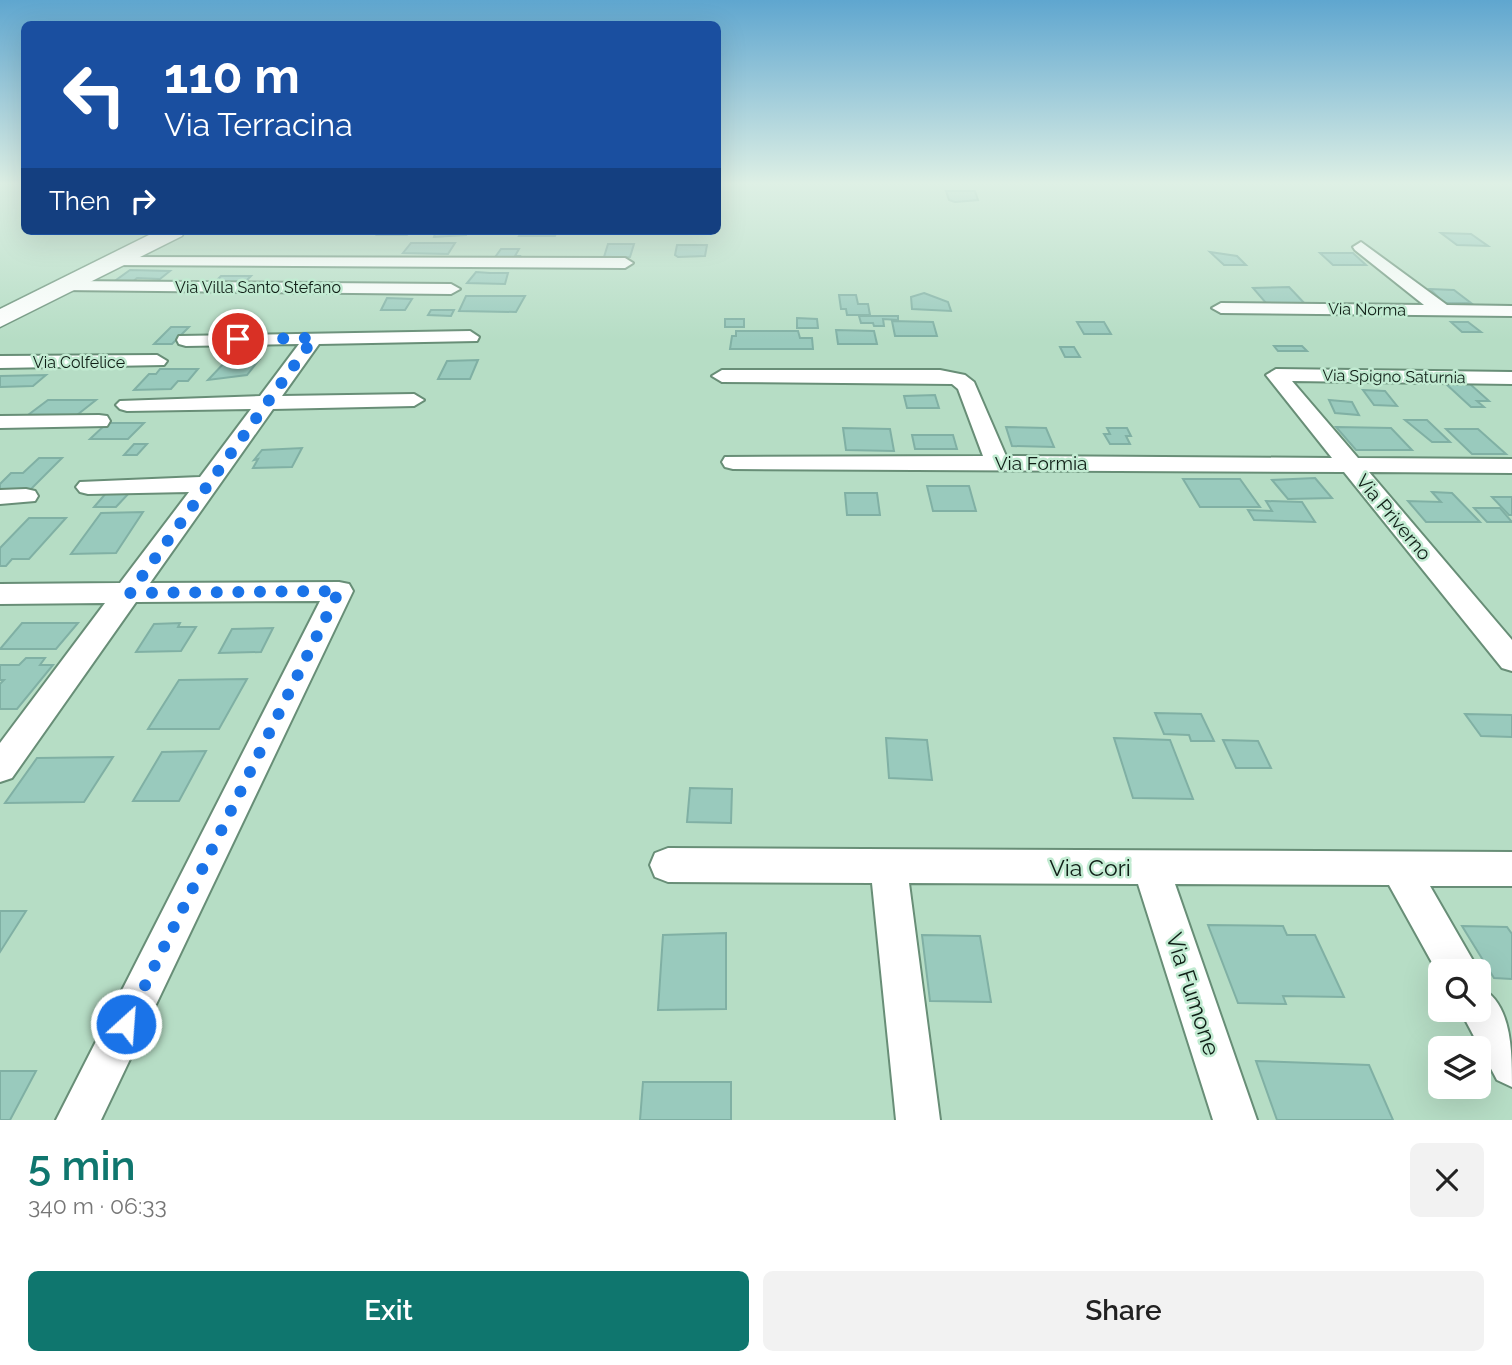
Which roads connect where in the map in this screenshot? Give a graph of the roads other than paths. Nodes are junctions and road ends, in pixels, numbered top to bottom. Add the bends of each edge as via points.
1 (163, 236) edge
2 (1361, 247) dead end
3 (112, 262) junction
4 (625, 264) dead end
5 (66, 286) junction
6 (451, 289) dead end
7 (1221, 308) dead end
8 (1442, 310) junction
9 (1512, 311) edge
10 (0, 319) edge
11 (470, 337) dead end
12 (314, 338) junction
13 (186, 340) dead end
14 (158, 361) dead end
15 (0, 362) edge
16 (1276, 375) joint
17 (722, 376) dead end
18 (1512, 378) edge
19 (414, 400) dead end
20 (268, 402) junction
21 (127, 405) dead end
22 (99, 421) dead end
23 (0, 422) edge
24 (733, 461) dead end
25 (996, 463) junction
26 (1350, 464) junction
27 (1512, 466) edge
28 (209, 484) junction
29 (88, 487) dead end
30 (26, 496) dead end
31 (0, 497) edge
32 (130, 593) junction
33 (0, 594) edge
34 (1512, 660) edge
35 (0, 768) edge
36 (668, 865) dead end
37 (888, 866) junction
38 (1151, 868) junction
39 (1399, 868) junction
40 (1512, 869) edge
41 (1451, 959) edge
42 (1488, 1022) edge
43 (1512, 1065) edge
44 (78, 1120) edge
45 (918, 1120) edge
46 (1236, 1120) edge

1 - 3 street
2 - 8 street
3 - 4 street
3 - 5 street
5 - 6 street, Via Villa Santo Stefano
5 - 10 street
7 - 8 street, Via Norma
8 - 9 street, Via Norma
11 - 12 street
12 - 13 street
12 - 20 street
14 - 15 street, Via Colfelice
16 - 18 street, Via Spigno Saturnia
16 - 26 street, Via Priverno
17 - 25 street via 958,379 968,389
19 - 20 street
20 - 21 street
20 - 28 street
22 - 23 street
24 - 25 street, Via Formia
25 - 26 street, Via Formia
26 - 27 street, Via Formia
26 - 34 street, Via Priverno
28 - 29 street
28 - 32 street
30 - 31 street
32 - 33 street
32 - 35 street
32 - 44 street via 339,591
36 - 37 street, Via Cori
37 - 38 street, Via Cori
37 - 45 street
38 - 39 street, Via Cori
38 - 46 street, Via Fumone
39 - 40 street, Via Cori
39 - 41 street
42 - 43 street

